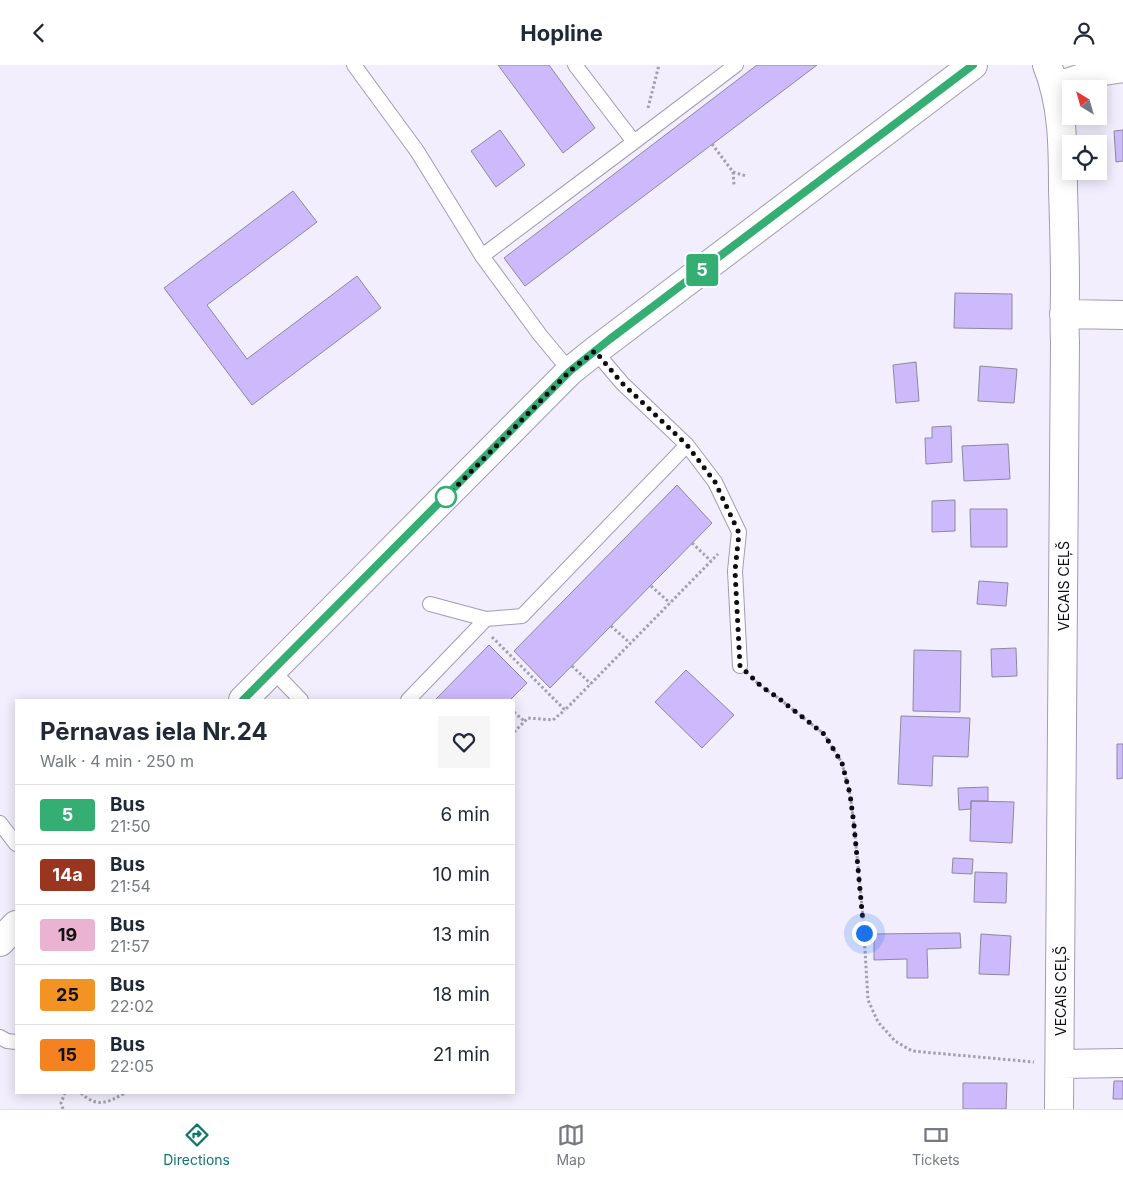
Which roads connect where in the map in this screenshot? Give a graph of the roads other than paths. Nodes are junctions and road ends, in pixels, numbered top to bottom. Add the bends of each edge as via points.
1 (354, 65) edge
2 (574, 65) edge
3 (736, 65) edge
4 (973, 65) edge
5 (1123, 68) edge
6 (1051, 76) edge
7 (637, 140) junction
8 (482, 256) junction
9 (1064, 313) junction
10 (1123, 315) edge
11 (595, 351) junction
12 (570, 371) junction
13 (687, 445) junction
14 (430, 604) dead end
15 (483, 622) junction
16 (740, 666) road end
17 (272, 671) junction
18 (244, 699) edge
19 (300, 699) edge
20 (409, 699) edge
21 (0, 823) edge
22 (15, 843) edge
23 (15, 926) edge
24 (0, 942) edge
25 (0, 1037) edge
26 (15, 1042) edge
27 (1123, 1063) edge
28 (1060, 1064) junction
29 (1059, 1109) edge

1 - 8 lane via 417,151
2 - 7 lane
3 - 7 lane
4 - 11 street
5 - 6 street
6 - 9 street, VECAIS CEĻŠ via 1063,146
7 - 8 lane
8 - 12 lane
9 - 10 street
9 - 28 street, VECAIS CEĻŠ
11 - 12 street
11 - 13 lane via 622,383
12 - 17 street
13 - 15 lane via 522,616
13 - 16 lane via 715,482 739,533 735,571
14 - 15 lane
15 - 20 lane
17 - 18 street
17 - 19 lane
21 - 22 lane
23 - 24 street
25 - 26 lane
27 - 28 street
28 - 29 street, VECAIS CEĻŠ

